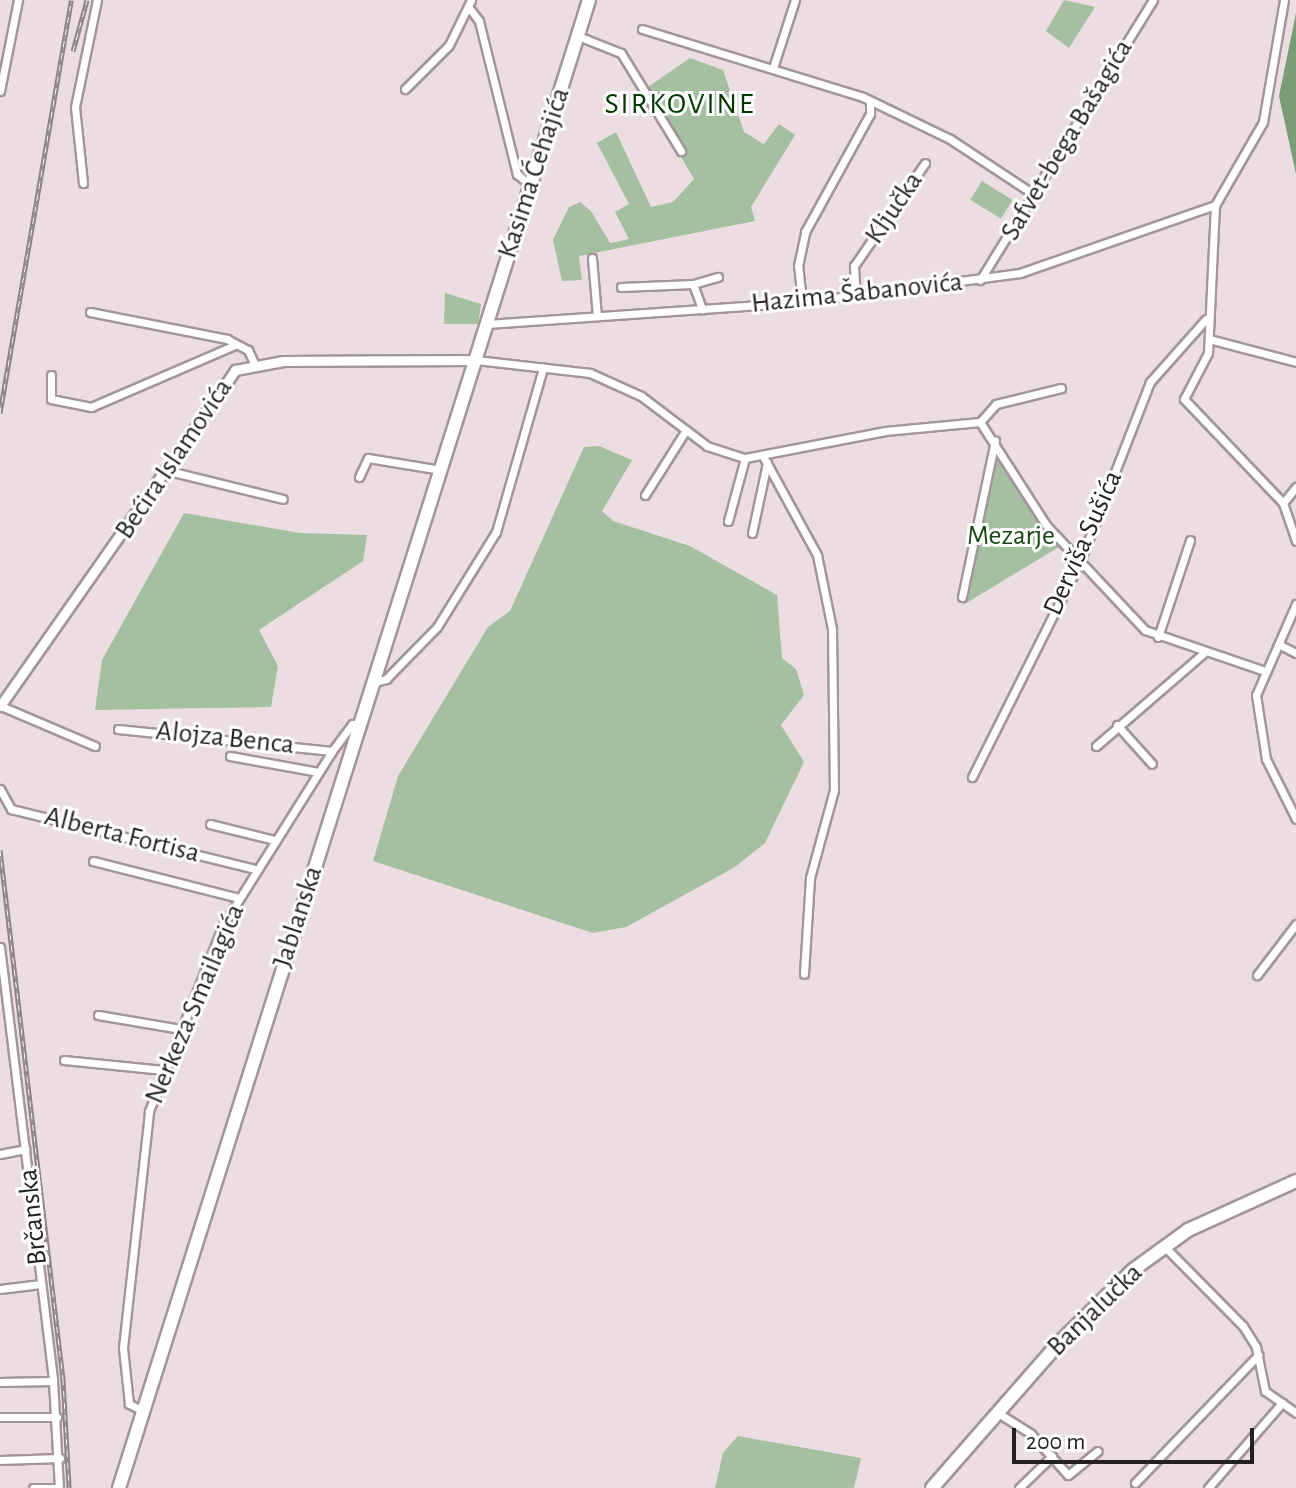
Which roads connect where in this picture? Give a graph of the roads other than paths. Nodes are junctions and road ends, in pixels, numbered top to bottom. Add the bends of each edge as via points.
1 (18, 0) edge
2 (97, 0) edge
3 (589, 0) edge
4 (795, 0) edge
5 (1153, 0) edge
6 (1284, 0) edge
7 (470, 4) edge
8 (642, 29) dead end
9 (578, 36) junction
10 (773, 68) junction
11 (405, 89) dead end
12 (0, 91) edge
13 (870, 102) junction
14 (681, 151) dead end
15 (925, 163) dead end
16 (83, 183) dead end
17 (530, 185) junction
18 (1033, 194) junction
19 (1215, 205) junction
20 (592, 258) dead end
21 (718, 277) dead end
22 (980, 280) junction
23 (693, 284) junction
24 (621, 287) dead end
25 (856, 296) junction
26 (802, 302) junction
27 (702, 309) junction
28 (90, 312) dead end
29 (597, 316) junction
30 (1206, 319) junction
31 (487, 324) junction
32 (1209, 339) junction
33 (235, 345) junction
34 (478, 354) junction
35 (1296, 362) edge
36 (254, 363) junction
37 (543, 368) junction
38 (51, 375) dead end
39 (1061, 388) dead end
40 (980, 422) junction
41 (686, 430) junction
42 (995, 440) junction
43 (745, 458) junction
44 (766, 461) junction
45 (441, 470) junction
46 (169, 471) junction
47 (359, 477) dead end
48 (1296, 487) edge
49 (645, 495) dead end
50 (283, 499) dead end
51 (1283, 503) junction
52 (728, 521) dead end
53 (752, 533) dead end
54 (1296, 539) edge
55 (1190, 540) dead end
56 (1081, 559) junction
57 (962, 597) dead end
58 (1296, 604) edge
59 (1294, 623) edge
60 (1158, 637) junction
61 (1280, 645) junction
62 (1205, 652) junction
63 (1296, 653) edge
64 (1262, 670) junction
65 (372, 683) junction
66 (0, 706) edge
67 (360, 724) junction
68 (1117, 725) junction
69 (118, 729) dead end
70 (95, 746) dead end
71 (1096, 746) dead end
72 (332, 751) junction
73 (230, 756) dead end
74 (1152, 764) dead end
75 (319, 772) junction
76 (972, 777) dead end
77 (0, 789) edge
78 (1296, 819) edge
79 (210, 824) dead end
80 (274, 840) junction
81 (93, 861) dead end
82 (256, 869) junction
83 (239, 898) junction
84 (1296, 924) edge
85 (0, 947) edge
86 (1, 962) edge
87 (804, 974) dead end
88 (1257, 975) dead end
89 (98, 1015) dead end
90 (4, 1021) edge
91 (181, 1029) junction
92 (64, 1060) dead end
93 (163, 1070) junction
94 (26, 1149) junction
95 (0, 1154) edge
96 (1296, 1181) edge
97 (1164, 1246) junction
98 (41, 1284) junction
99 (0, 1289) edge
100 (1258, 1355) junction
101 (53, 1381) junction
102 (0, 1382) edge
103 (1282, 1403) junction
104 (143, 1411) junction
105 (998, 1413) junction
106 (1296, 1413) edge
107 (0, 1417) edge
108 (57, 1417) junction
109 (1098, 1451) dead end
110 (1052, 1456) junction
111 (60, 1458) junction
112 (0, 1460) edge
113 (1135, 1483) dead end
114 (33, 1488) edge
115 (59, 1488) edge
116 (119, 1488) edge
117 (932, 1488) edge
118 (1019, 1488) edge
119 (1208, 1488) edge

1 - 12 street
2 - 16 street via 75,107
3 - 9 main road, Kasima Ćehajića
4 - 10 street
5 - 18 street, Safvet-bega Bašagića
6 - 19 street via 1263,122
7 - 11 street via 449,45
7 - 17 street via 479,21 517,174
8 - 10 street
9 - 14 street via 621,53
9 - 17 main road, Kasima Ćehajića
10 - 13 street
13 - 18 street via 950,139
13 - 26 street via 870,114 805,232 798,255
15 - 25 street, Ključka via 854,266
17 - 31 main road, Kasima Ćehajića
18 - 22 street, Safvet-bega Bašagića
19 - 22 street, Hazima Šabanovića via 1020,273
19 - 30 street
20 - 29 street
21 - 23 street
22 - 25 street, Hazima Šabanovića
23 - 24 street
23 - 27 street
25 - 26 street, Hazima Šabanovića
26 - 27 street, Hazima Šabanovića
27 - 29 street, Hazima Šabanovića
28 - 33 street
29 - 31 street, Hazima Šabanovića
30 - 32 street
30 - 56 street, Derviša Sušića via 1150,382
31 - 34 main road, Kasima Ćehajića
32 - 35 street
32 - 51 street via 1203,367 1185,392 1186,404
33 - 36 street
33 - 38 street via 91,407 51,399
34 - 36 street, Bećira Islamovića
34 - 37 street
34 - 45 main road, Jablanska
36 - 46 street, Bećira Islamovića via 235,370
37 - 41 street via 609,380
37 - 65 street via 496,532 437,627 394,672
39 - 40 street via 996,404
40 - 42 street
40 - 44 street via 885,431
41 - 43 street via 720,453
41 - 49 street
42 - 56 street via 1046,525
42 - 57 street
43 - 44 street
43 - 52 street
44 - 53 street
44 - 87 street via 817,555 833,637 834,790 810,878
45 - 47 street via 368,458
45 - 65 main road, Jablanska
46 - 50 street
46 - 66 street, Bećira Islamovića
48 - 51 street
51 - 54 street
55 - 60 street
56 - 60 street
56 - 76 street, Derviša Sušića
58 - 59 street
59 - 61 street
60 - 62 street
61 - 63 street
61 - 64 street
62 - 64 street
62 - 68 street
64 - 78 street via 1256,695 1260,738 1275,783
65 - 67 main road, Jablanska
66 - 70 street
67 - 72 street, Nerkeza Smailagića via 352,724
67 - 104 main road, Jablanska
68 - 71 street
68 - 74 street
69 - 72 street, Alojza Benca via 202,733
72 - 75 street, Nerkeza Smailagića
73 - 75 street
75 - 80 street, Nerkeza Smailagića
77 - 82 street, Alberta Fortisa via 11,809
79 - 80 street
80 - 82 street, Nerkeza Smailagića
81 - 83 street
82 - 83 street, Nerkeza Smailagića
83 - 91 street, Nerkeza Smailagića
84 - 88 street
85 - 86 street, Brčanska
86 - 90 street, Brčanska
89 - 91 street
90 - 94 street, Brčanska
91 - 93 street, Nerkeza Smailagića
92 - 93 street
93 - 104 street, Nerkeza Smailagića via 149,1111 123,1348 129,1404
94 - 95 street
94 - 98 street, Brčanska
96 - 97 main road, Banjalučka
97 - 100 street via 1243,1326
97 - 105 main road, Banjalučka via 1104,1297
98 - 99 street
98 - 101 street, Brčanska
100 - 103 street via 1265,1391
100 - 113 street
101 - 102 street
101 - 108 street, Brčanska
103 - 106 street
103 - 119 street
104 - 116 main road, Jablanska
105 - 110 street
105 - 117 main road, Banjalučka
107 - 108 street
108 - 111 street, Brčanska
109 - 110 street via 1070,1476
110 - 118 street
111 - 112 street
111 - 115 street, Brčanska
114 - 115 street

